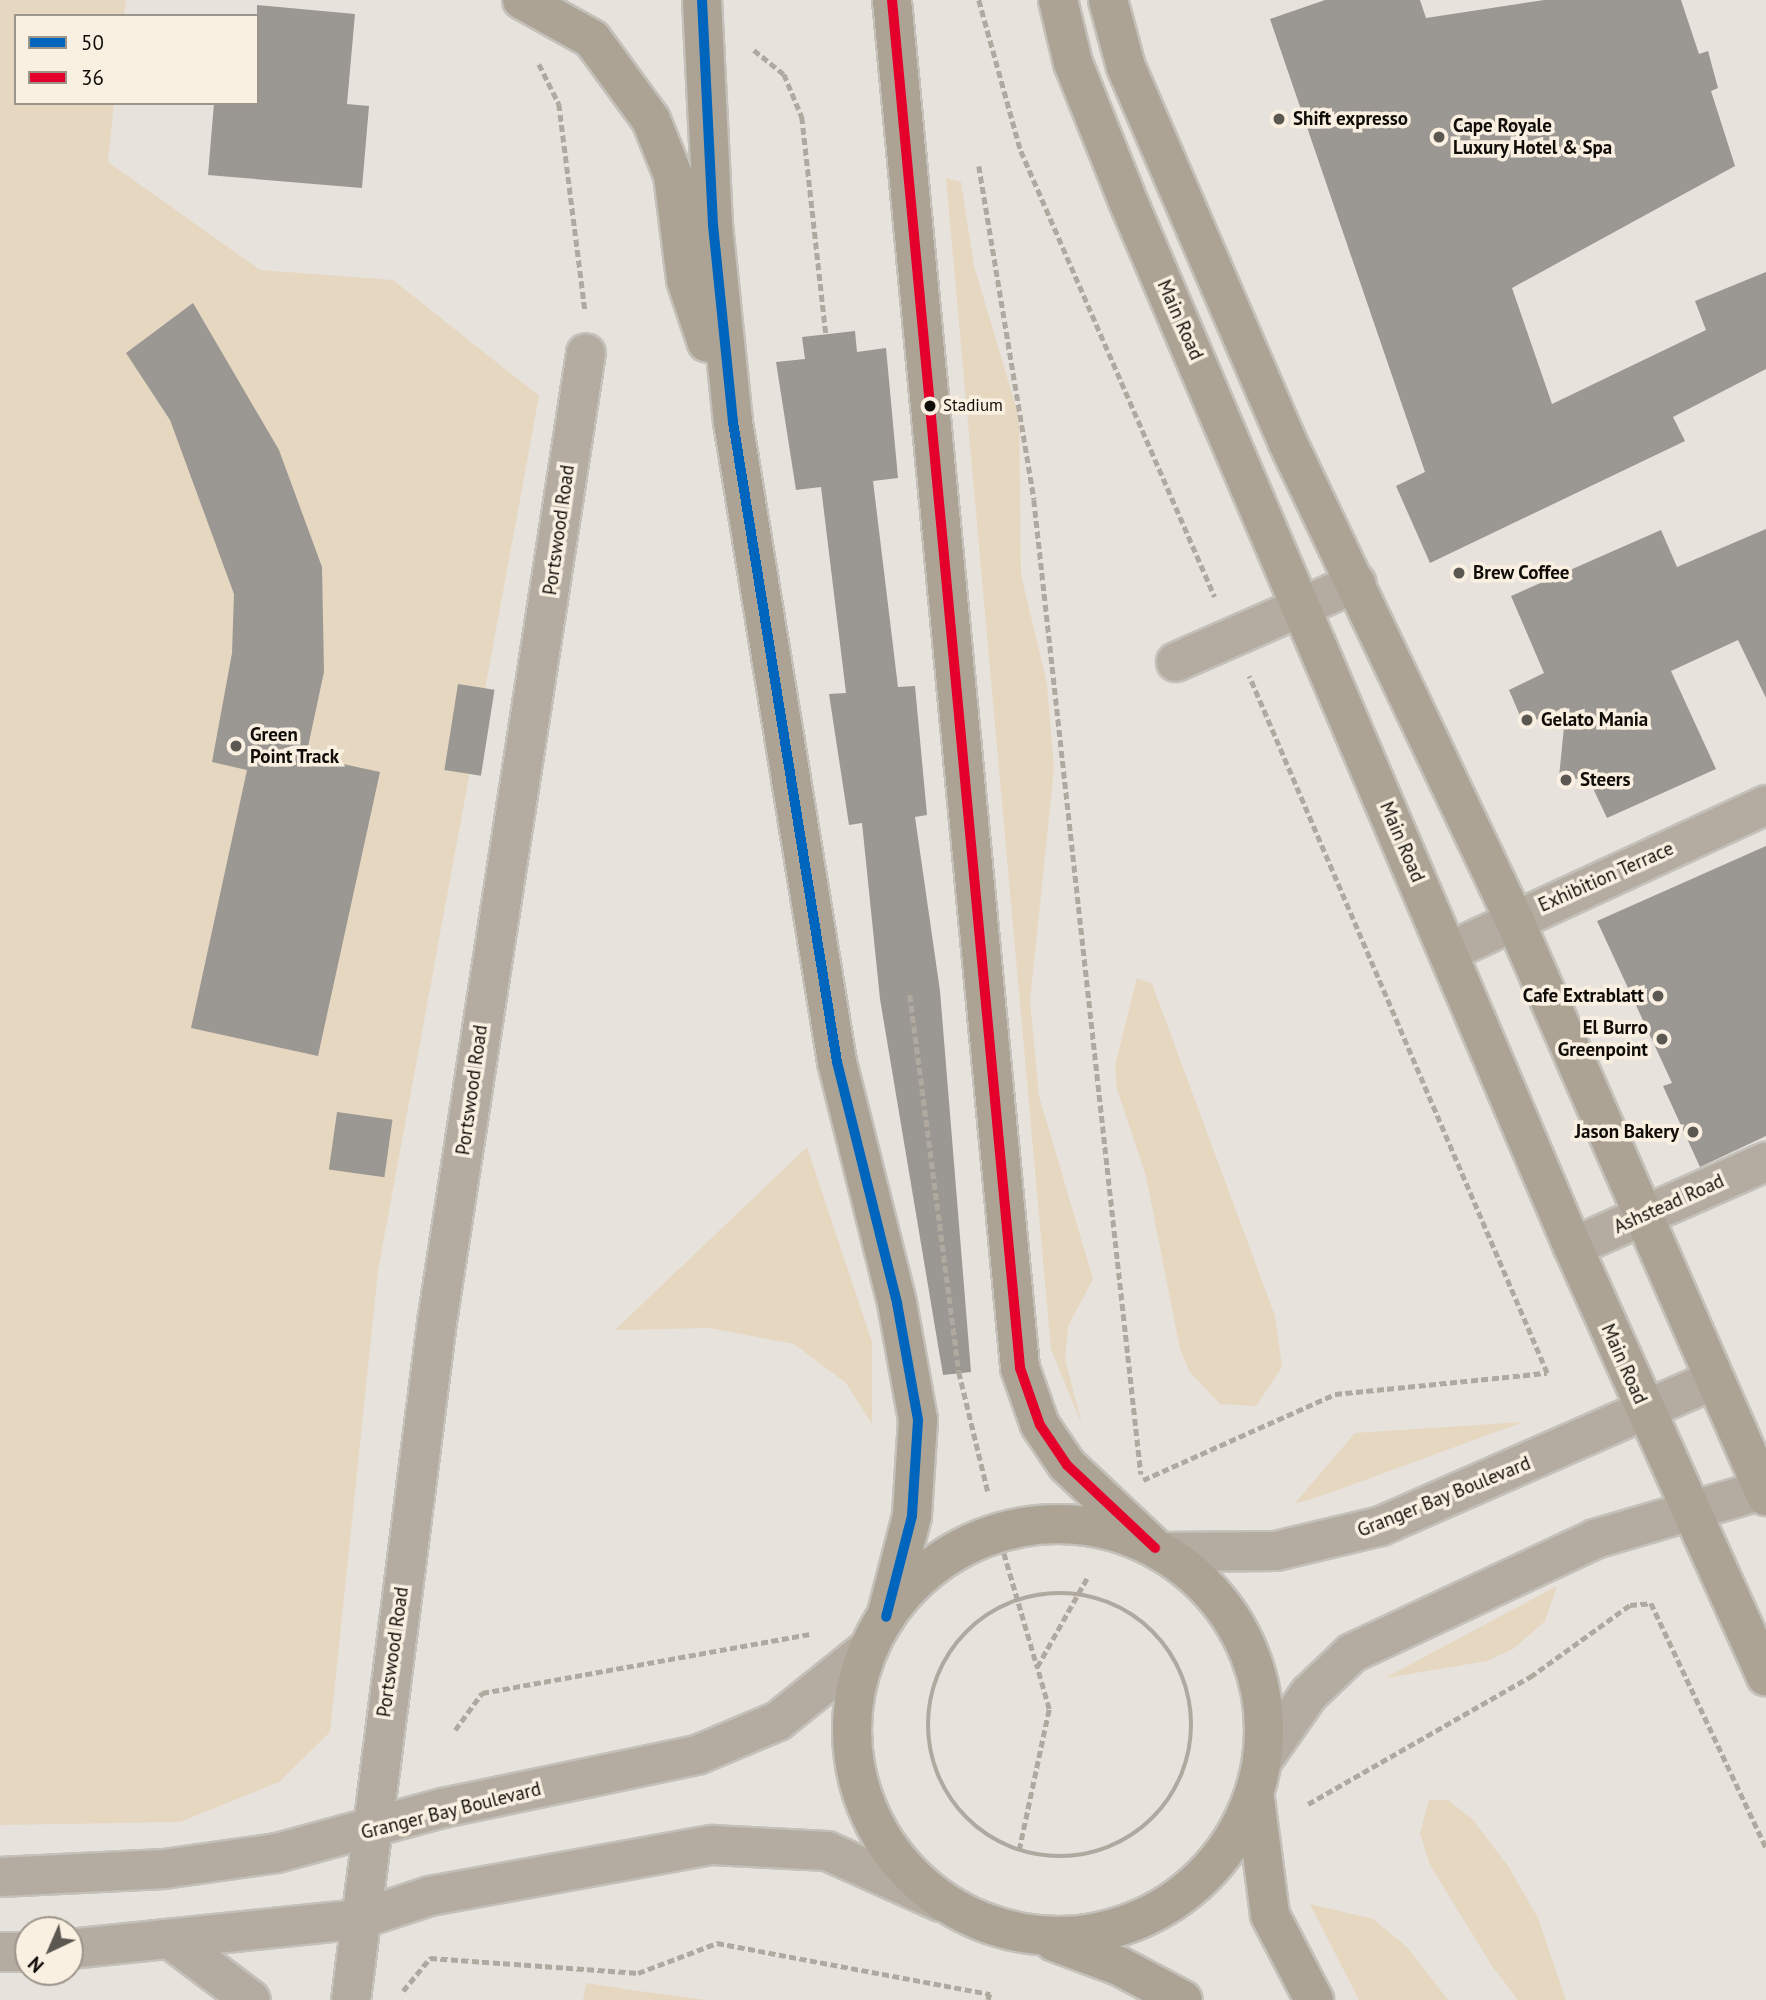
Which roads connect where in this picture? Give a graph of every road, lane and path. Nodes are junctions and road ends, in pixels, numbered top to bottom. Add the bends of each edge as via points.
1 (522, 0) edge
2 (702, 0) edge
3 (892, 0) edge
4 (979, 0) edge
5 (1058, 0) edge
6 (1108, 0) edge
7 (754, 50) dead end
8 (539, 64) dead end
9 (979, 166) dead end
10 (826, 334) dead end
11 (586, 353) joint
12 (733, 422) junction
13 (1287, 441) junction
14 (1241, 461) junction
15 (1356, 583) junction
16 (1302, 606) junction
17 (1232, 636) junction
18 (1176, 662) dead end
19 (1766, 805) edge
20 (1514, 919) junction
21 (1448, 952) junction
22 (909, 995) dead end
23 (1766, 1162) edge
24 (1640, 1217) junction
25 (1573, 1247) junction
26 (1713, 1380) junction
27 (1645, 1410) junction
28 (1765, 1491) edge
29 (988, 1492) dead end
30 (1689, 1511) junction
31 (1158, 1550) junction
32 (1003, 1553) dead end
33 (1087, 1578) dead end
34 (1077, 1594) junction
35 (1018, 1600) junction
36 (877, 1632) junction
37 (811, 1634) dead end
38 (1037, 1667) junction
39 (1766, 1677) edge
40 (455, 1730) dead end
41 (1259, 1777) junction
42 (1308, 1804) dead end
43 (371, 1830) junction
44 (1766, 1847) edge
45 (1018, 1850) junction
46 (0, 1877) edge
47 (941, 1902) junction
48 (360, 1919) junction
49 (1032, 1935) junction
50 (174, 1942) junction
51 (84, 1948) edge
52 (403, 1991) dead end
53 (251, 2000) edge
54 (351, 2000) edge
55 (988, 2000) edge
56 (1183, 2000) edge
57 (1314, 2000) edge

1 - 12 main road via 592,39 651,120 673,175 686,280
2 - 12 main road via 715,252
3 - 31 main road via 1020,1368 1028,1399 1059,1455
4 - 17 path via 1021,151
5 - 14 main road, Main Road via 1101,138
6 - 13 main road via 1126,67
7 - 10 path via 784,74 802,117
8 - 11 path via 559,104
9 - 17 path via 1034,500 1142,1480 1335,1394 1547,1373
11 - 43 street, Portswood Road via 468,1110
12 - 36 main road via 836,1062 915,1401 917,1481 903,1565
13 - 14 main road
13 - 15 main road
14 - 16 main road, Main Road
15 - 16 street
15 - 20 main road
16 - 17 street
16 - 21 main road, Main Road
17 - 18 street
19 - 20 street, Exhibition Terrace
20 - 21 street, Exhibition Terrace
20 - 24 main road
21 - 25 main road, Main Road
22 - 29 path via 959,1372
23 - 24 street, Ashstead Road
24 - 25 street, Ashstead Road
24 - 26 main road
25 - 27 main road, Main Road
26 - 27 street, Granger Bay Boulevard
26 - 28 main road
27 - 30 main road, Main Road
27 - 31 street, Granger Bay Boulevard via 1438,1503 1325,1542 1276,1551
28 - 30 street
30 - 39 main road, Main Road
30 - 41 street via 1595,1539 1352,1653 1309,1694
31 - 36 main road via 1074,1524 1010,1529 938,1562
31 - 41 main road via 1209,1590 1240,1633 1262,1699
32 - 35 path
33 - 34 path
34 - 35 path
34 - 38 path
34 - 45 path via 1129,1613 1168,1649 1189,1696 1191,1748 1169,1801 1128,1839 1074,1857
35 - 38 path
35 - 45 path via 959,1640 932,1693 928,1726 944,1788 964,1815
36 - 43 street, Granger Bay Boulevard via 799,1707 727,1747
36 - 47 main road via 853,1714 859,1783 888,1847
37 - 40 path via 482,1693
38 - 45 path via 1049,1709
41 - 49 main road via 1219,1860 1162,1909 1100,1932
41 - 57 main road via 1270,1915
42 - 44 path via 1530,1677 1630,1605 1651,1603
43 - 46 street, Granger Bay Boulevard via 277,1853 164,1869
43 - 48 street, Portswood Road
47 - 48 street via 847,1857 741,1844 680,1849 430,1896
47 - 49 main road via 993,1927
48 - 50 street
48 - 54 street, Portswood Road
49 - 56 main road via 1119,1966
50 - 51 street
50 - 53 street
52 - 55 path via 430,1958 638,1973 717,1943 990,1994

